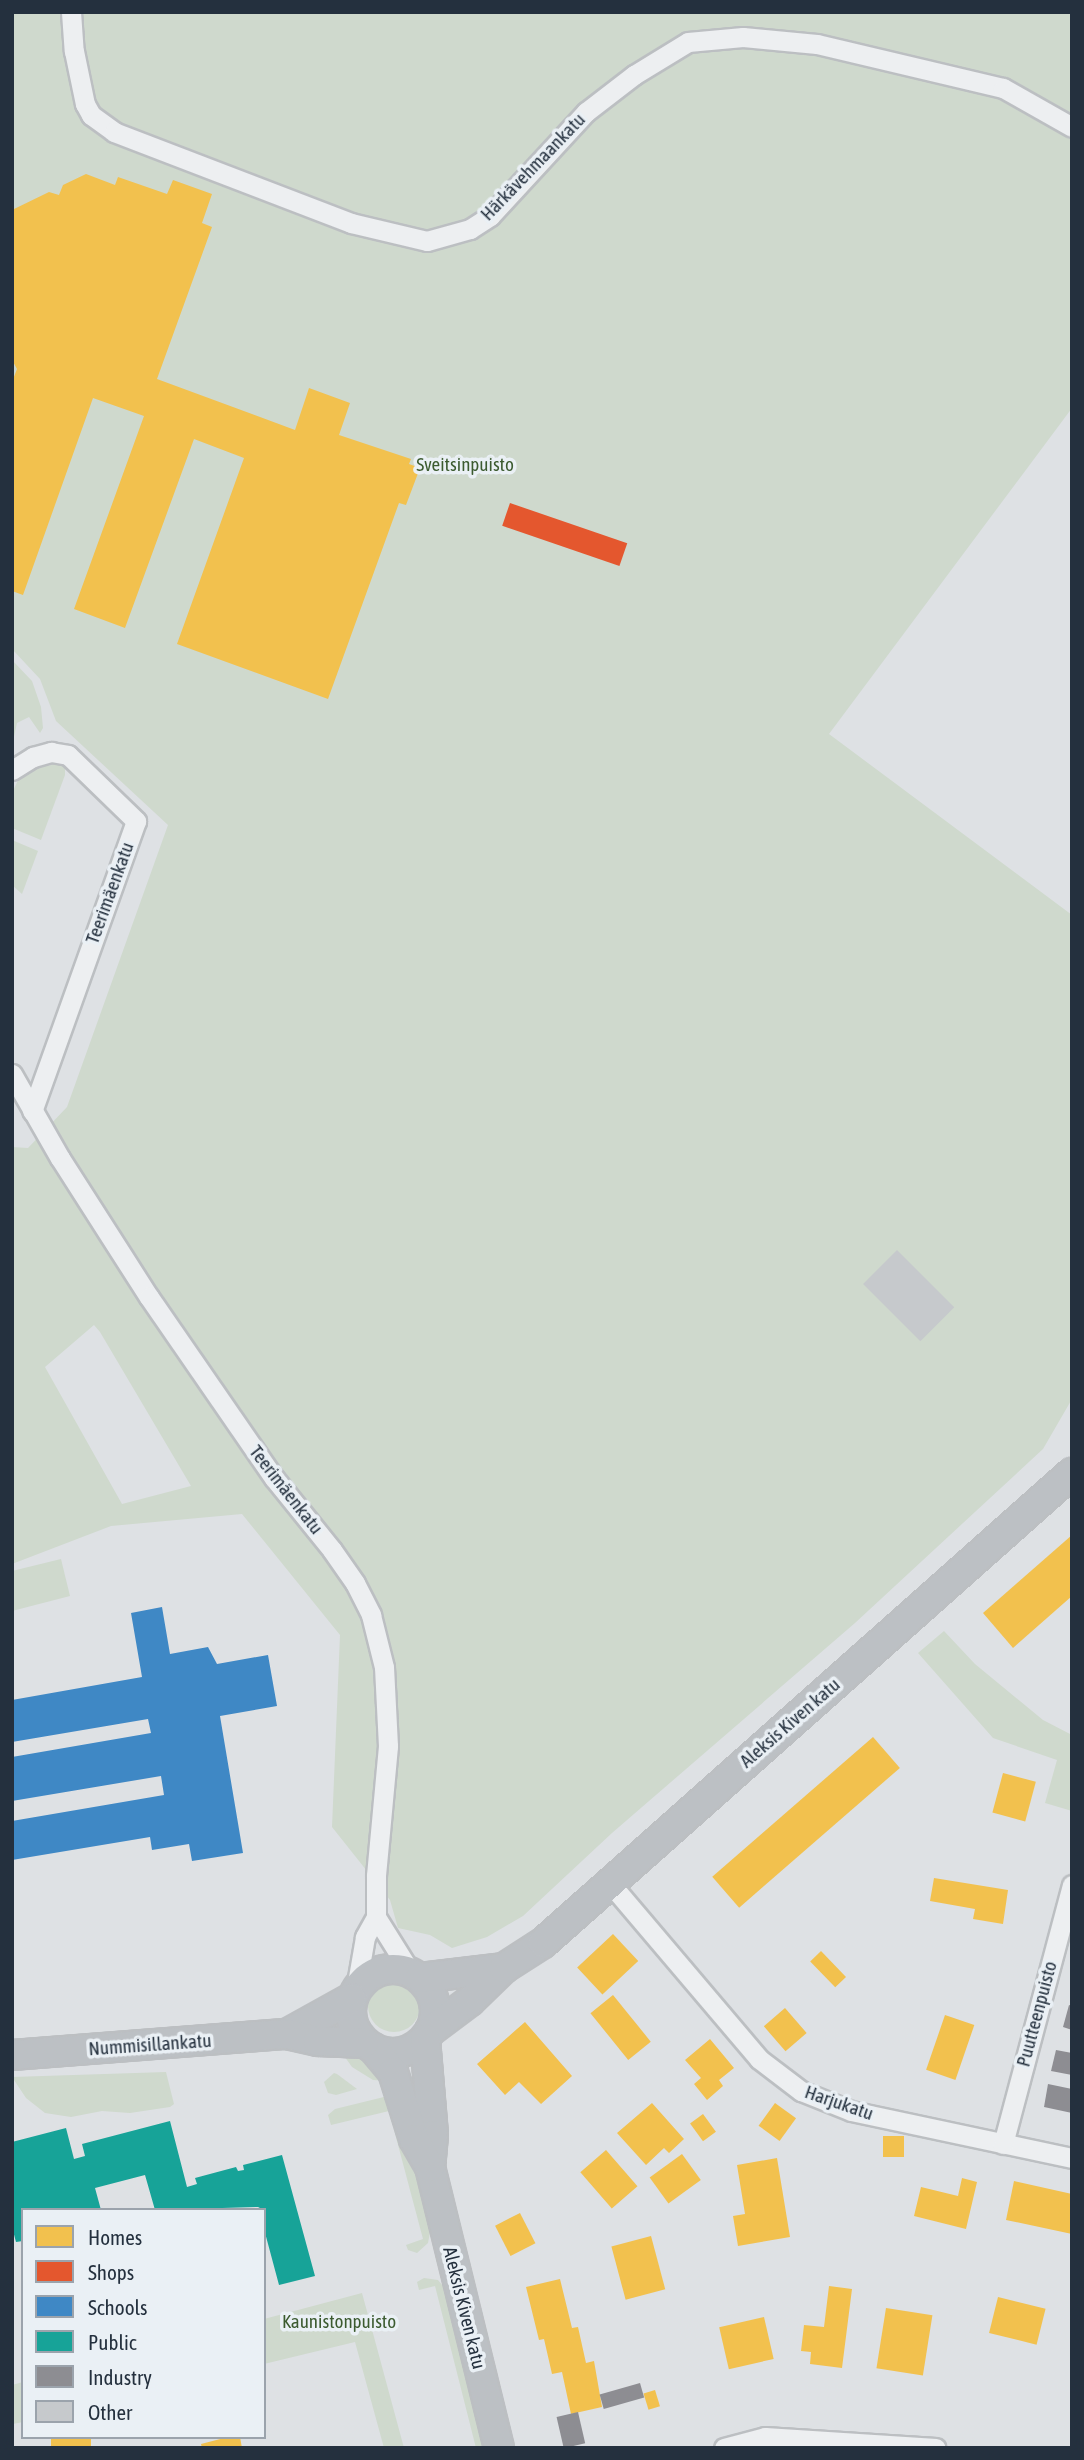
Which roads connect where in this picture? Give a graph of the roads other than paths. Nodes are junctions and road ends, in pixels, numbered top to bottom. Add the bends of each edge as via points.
1 (71, 12) edge
2 (1072, 127) edge
3 (12, 770) edge
4 (12, 1074) edge
5 (32, 1111) junction
6 (1072, 1473) edge
7 (609, 1882) junction
8 (1072, 1885) edge
9 (376, 1917) junction
10 (504, 1968) junction
11 (416, 1975) junction
12 (354, 1993) junction
13 (287, 2034) junction
14 (427, 2035) junction
15 (369, 2045) junction
16 (12, 2055) edge
17 (1003, 2144) junction
18 (1072, 2158) edge
19 (430, 2167) junction
20 (499, 2448) edge
21 (724, 2448) edge
22 (936, 2448) edge

1 - 2 street, Härkävehmaankatu via 85,104 114,132 351,223 427,241 470,229 490,216 586,112 688,42 743,37 817,44 1003,88
3 - 5 street, Teerimäenkatu via 42,754 68,755 136,821
4 - 5 street, Teerimäenkatu
5 - 9 street, Teerimäenkatu via 222,1406 332,1550 371,1615 384,1667 388,1746
6 - 7 street, Aleksis Kiven katu
7 - 10 street, Aleksis Kiven katu via 543,1943
7 - 17 street, Harjukatu via 759,2059 801,2091 851,2111
8 - 17 street, Puutteenpuisto
9 - 11 street
9 - 12 street, Teerimäenkatu via 365,1937
10 - 11 street, Aleksis Kiven katu
10 - 14 street, Aleksis Kiven katu
11 - 12 street via 387,1969 364,1979
11 - 14 street via 433,1997 434,2021
12 - 13 street, Nummisillankatu
12 - 15 street via 352,2022
13 - 15 street, Nummisillankatu
13 - 16 street, Nummisillankatu
14 - 15 street via 400,2053
14 - 19 street, Aleksis Kiven katu via 433,2135
15 - 19 street, Aleksis Kiven katu via 393,2072 414,2138
17 - 18 street, Harjukatu
19 - 20 street, Aleksis Kiven katu
21 - 22 street via 765,2437

